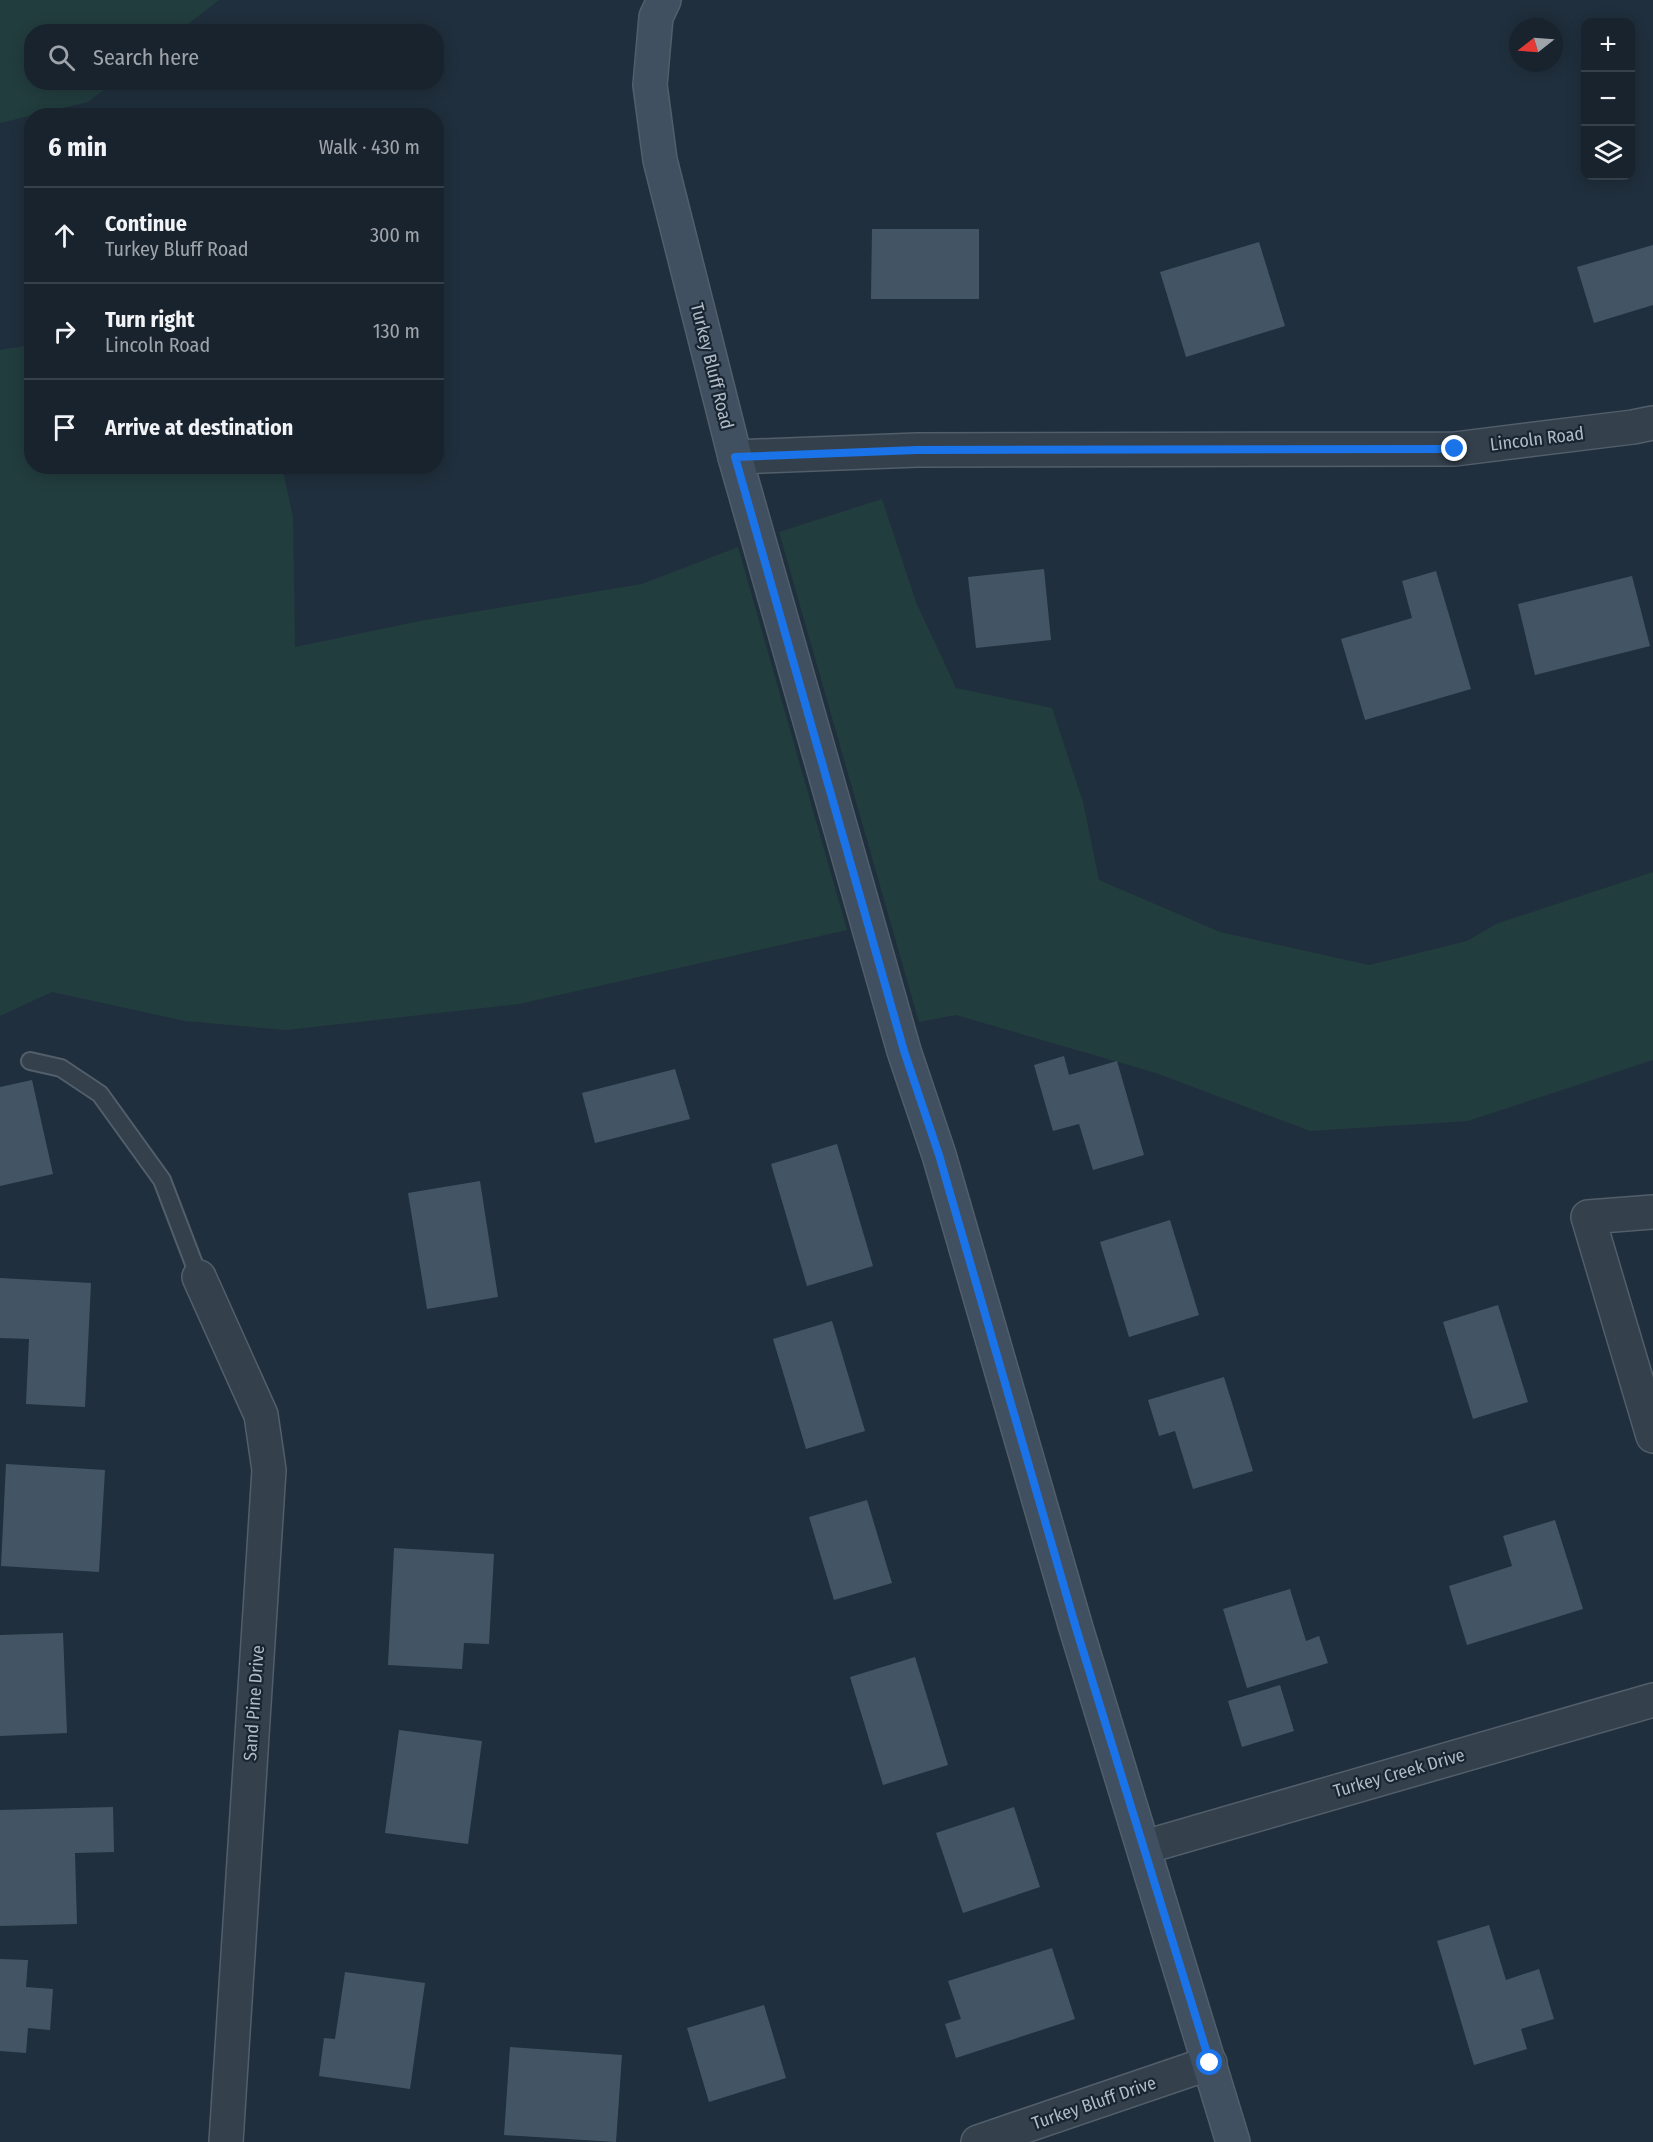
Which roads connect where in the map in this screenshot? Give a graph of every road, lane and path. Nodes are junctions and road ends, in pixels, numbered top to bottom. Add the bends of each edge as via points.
1 (664, 0) edge
2 (1653, 423) edge
3 (735, 457) junction
4 (30, 1061) dead end
5 (1653, 1212) edge
6 (199, 1277) joint
7 (1653, 1436) edge
8 (1653, 1700) edge
9 (1145, 1847) junction
10 (1210, 2063) junction
11 (226, 2142) edge
12 (978, 2142) edge
13 (1233, 2142) edge

1 - 3 street, Turkey Bluff Road via 656,16 650,85 660,160
2 - 3 street, Lincoln Road via 1455,449 917,450
3 - 9 street, Turkey Bluff Road via 904,1051 939,1155 1076,1628
4 - 6 lane via 61,1068 100,1094 162,1180
5 - 7 street via 1588,1217
6 - 11 street, Sand Pine Drive via 261,1415 269,1470
8 - 9 street, Turkey Creek Drive
9 - 10 street, Turkey Bluff Road
10 - 12 street, Turkey Bluff Drive
10 - 13 street, Turkey Bluff Road

